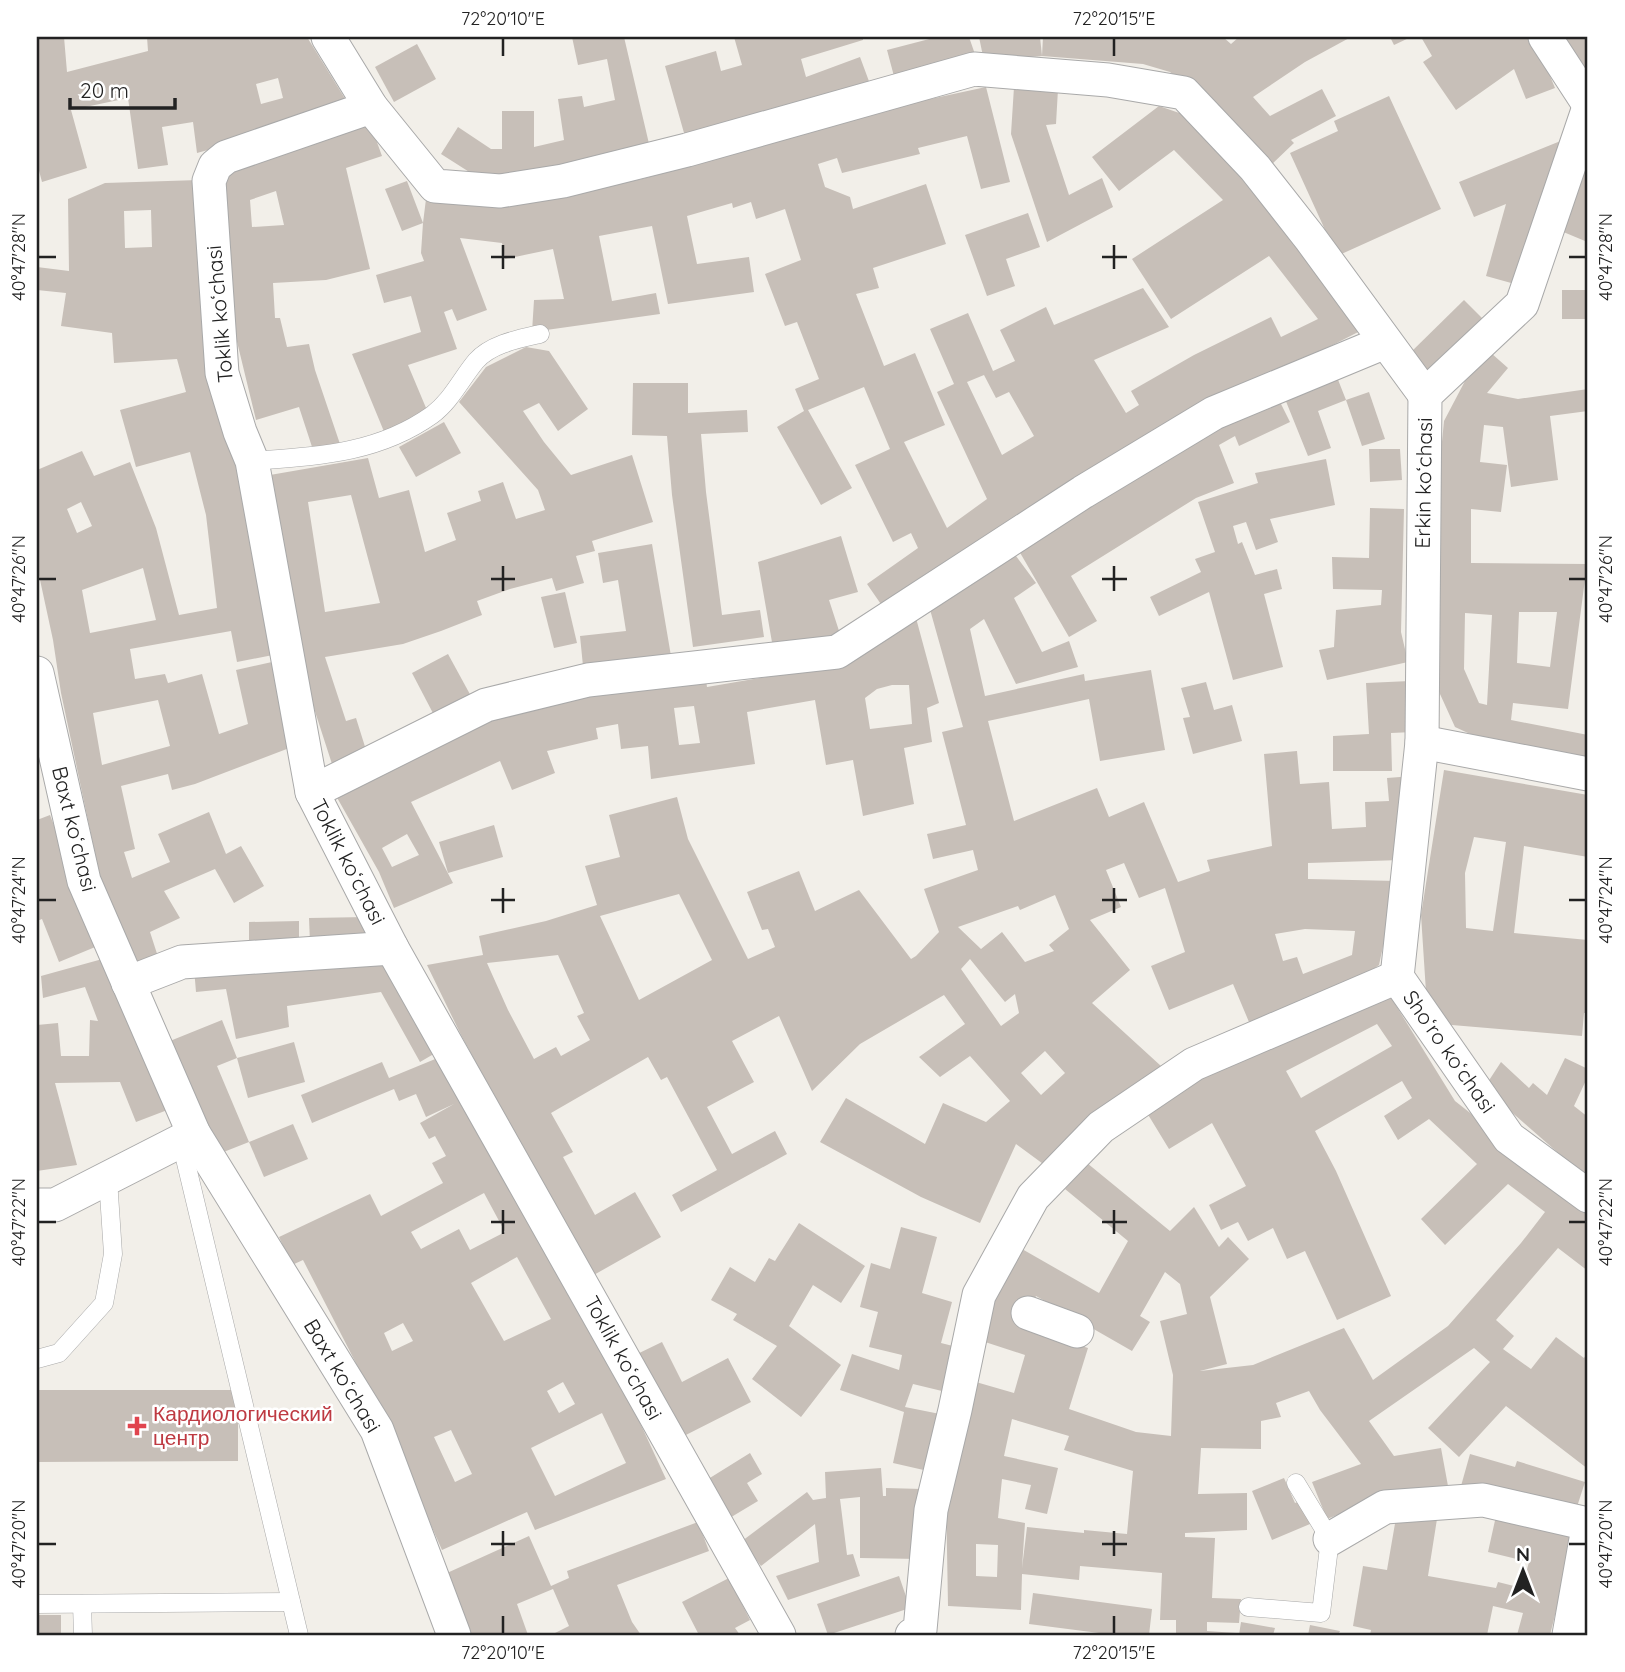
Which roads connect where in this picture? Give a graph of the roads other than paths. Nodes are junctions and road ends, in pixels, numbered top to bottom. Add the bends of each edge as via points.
1 (328, 37) edge
2 (1545, 37) edge
3 (1588, 103) edge
4 (371, 107) junction
5 (1588, 110) edge
6 (540, 334) dead end
7 (1385, 342) junction
8 (1425, 395) junction
9 (252, 461) junction
10 (37, 673) edge
11 (1422, 742) junction
12 (1588, 774) edge
13 (312, 792) junction
14 (393, 948) junction
15 (1397, 977) junction
16 (128, 983) junction
17 (187, 1138) junction
18 (108, 1179) junction
19 (1588, 1196) edge
20 (37, 1206) edge
21 (1028, 1313) dead end
22 (1076, 1331) dead end
23 (37, 1359) edge
24 (1296, 1483) dead end
25 (1588, 1526) edge
26 (1330, 1539) junction
27 (291, 1602) junction
28 (37, 1604) edge
29 (82, 1604) junction
30 (1248, 1607) dead end
31 (83, 1635) edge
32 (299, 1635) edge
33 (454, 1635) edge
34 (779, 1635) edge
35 (912, 1635) edge
36 (1569, 1635) edge

1 - 4 street
2 - 3 street
4 - 7 street via 435,186 500,191 563,181 687,150 974,69 1108,80 1184,93 1255,168
4 - 9 street, Toklik koʻchasi via 226,157 215,166 209,181 222,373
5 - 8 street, Erkin koʻchasi via 1522,304
6 - 9 lane via 509,341 478,359 434,413 406,431 369,447
7 - 8 street
7 - 13 street via 1214,413 837,652 588,680 486,705
8 - 11 street, Erkin koʻchasi
9 - 13 street, Toklik koʻchasi
10 - 16 street, Baxt koʻchasi via 84,881
11 - 12 street
11 - 15 street, Shoʻro koʻchasi
13 - 14 street, Toklik koʻchasi
14 - 16 street via 182,962
14 - 34 street, Toklik koʻchasi
15 - 19 street, Shoʻro koʻchasi via 1509,1138
15 - 35 street via 1194,1064 1101,1127 1033,1197 987,1298 956,1410 931,1510 920,1630
16 - 17 street, Baxt koʻchasi
17 - 18 street
17 - 27 lane
17 - 33 street, Baxt koʻchasi via 377,1430
18 - 20 street via 55,1205
18 - 23 lane via 113,1254 104,1303 59,1353
21 - 22 street
24 - 26 lane
25 - 26 street via 1483,1500 1385,1507
25 - 36 street
26 - 30 lane via 1321,1613
27 - 29 lane
27 - 32 lane
28 - 29 lane
29 - 31 lane

